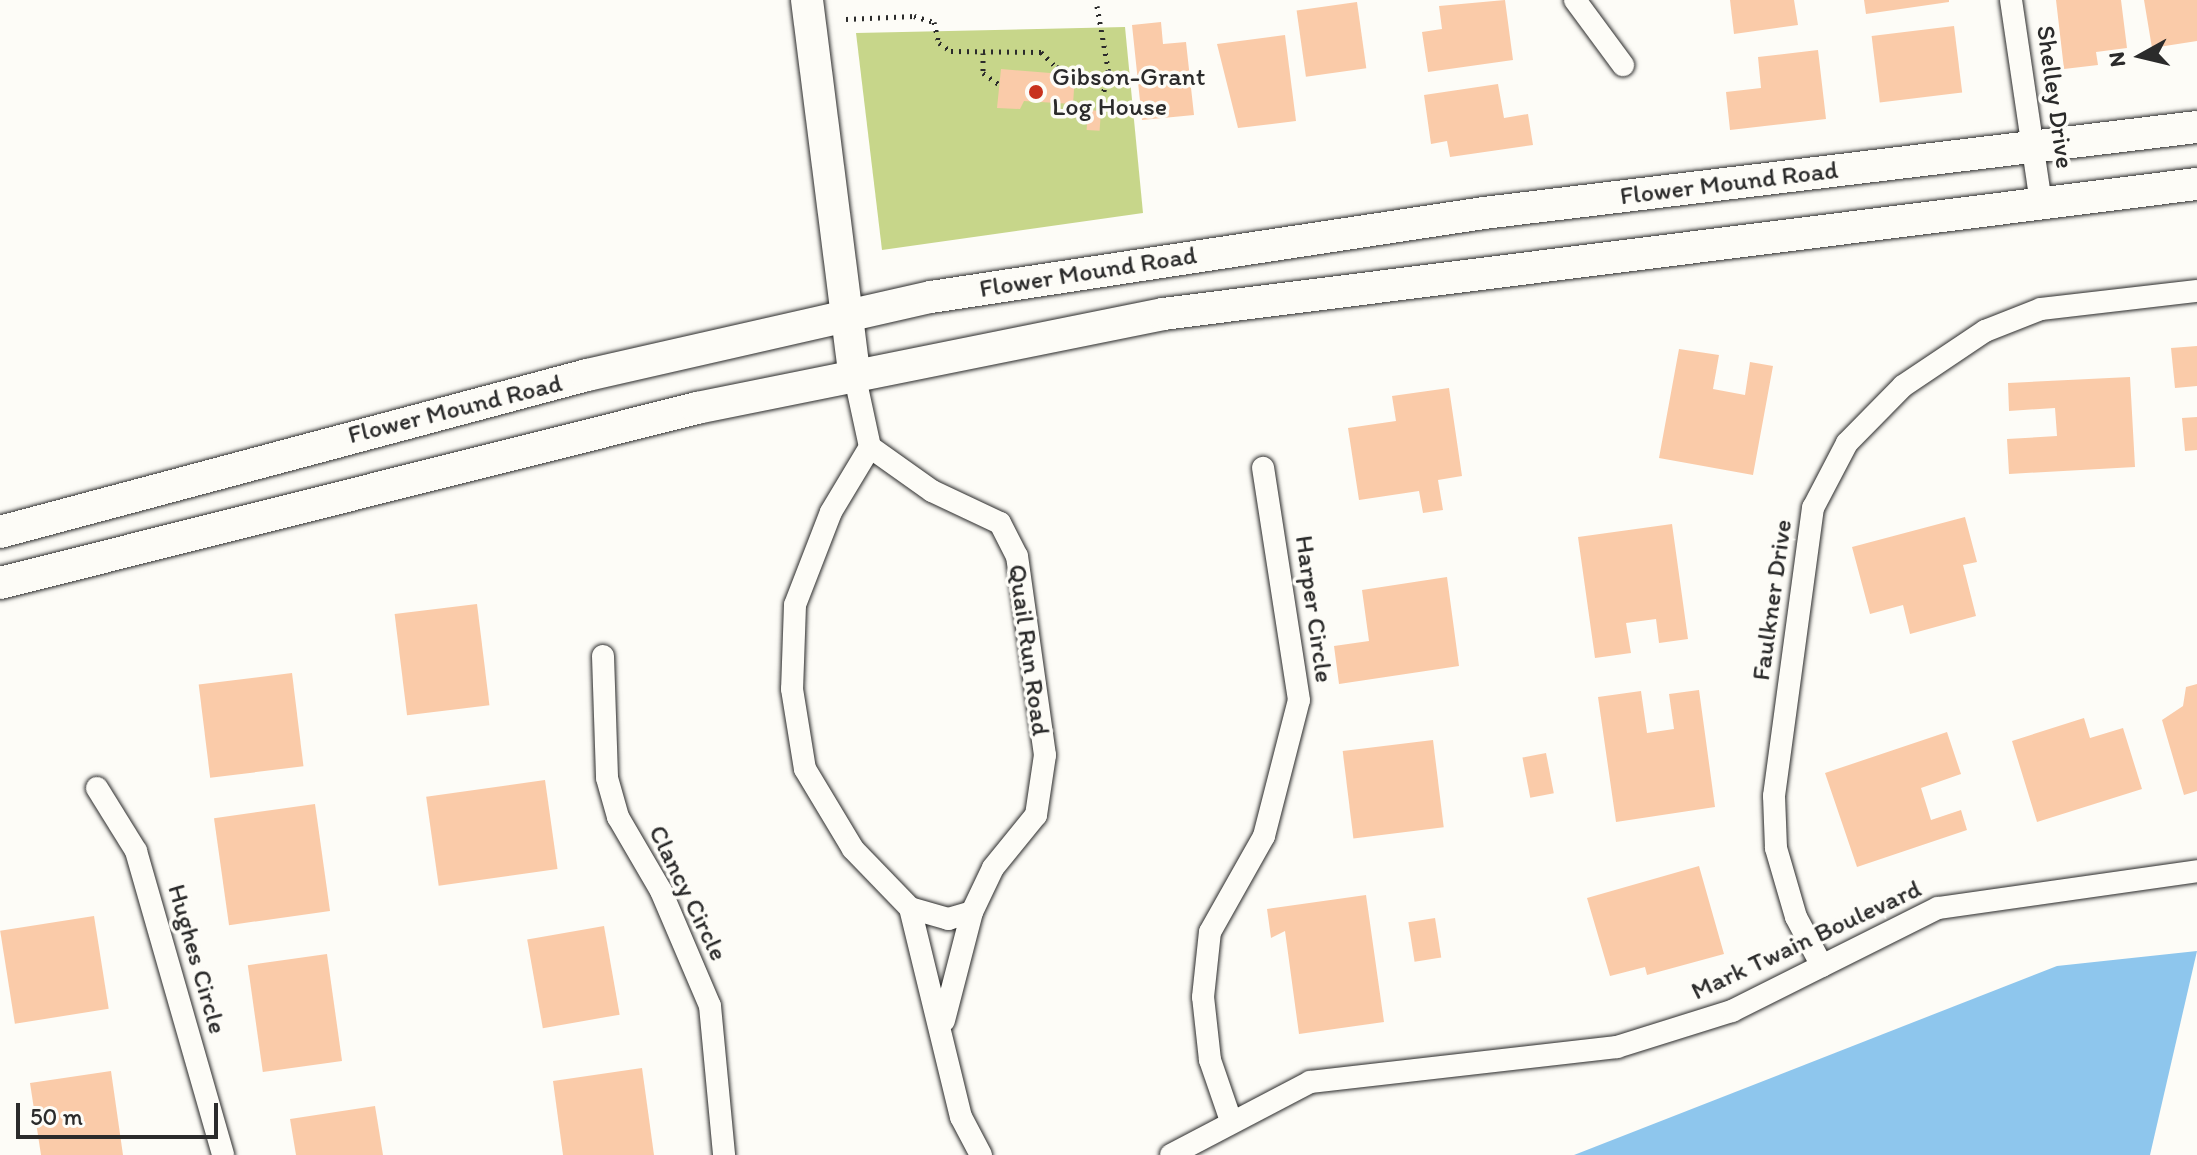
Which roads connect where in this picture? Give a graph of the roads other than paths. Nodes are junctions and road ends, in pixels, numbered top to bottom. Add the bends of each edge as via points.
1 (807, 0) edge
2 (1575, 0) edge
3 (2011, 0) edge
4 (1623, 65) dead end
5 (2197, 127) edge
6 (2035, 147) junction
7 (2197, 184) edge
8 (2041, 203) junction
9 (2197, 291) edge
10 (845, 316) junction
11 (854, 373) junction
12 (870, 447) junction
13 (1263, 468) dead end
14 (0, 532) edge
15 (0, 583) edge
16 (603, 656) dead end
17 (97, 788) dead end
18 (2197, 871) edge
19 (910, 908) junction
20 (972, 912) junction
21 (1822, 966) junction
22 (944, 1023) junction
23 (1231, 1121) junction
24 (223, 1155) edge
25 (724, 1155) edge
26 (981, 1155) edge
27 (1171, 1155) edge

1 - 10 main road
2 - 4 street
3 - 6 street, Shelley Drive
5 - 6 main road, Flower Mound Road
6 - 8 street, Shelley Drive
6 - 10 main road, Flower Mound Road via 1352,231
7 - 8 main road, Flower Mound Road
8 - 11 main road, Flower Mound Road via 1320,290
9 - 21 street, Faulkner Drive via 2041,309 1985,331 1903,386 1847,443 1813,508 1774,796 1776,848 1796,917
10 - 11 main road
10 - 14 main road, Flower Mound Road via 224,468
11 - 12 street
11 - 15 main road, Flower Mound Road
12 - 19 street, Quail Run Road via 831,512 795,605 792,689 805,769 853,849
12 - 20 street, Quail Run Road via 932,491 1000,523 1017,556 1045,755 1036,815 993,868
13 - 23 street, Harper Circle via 1299,700 1264,836 1210,932 1203,997 1210,1060
16 - 25 street, Clancy Circle via 607,778 618,817 661,891 710,1006
17 - 24 street, Hughes Circle via 136,851
18 - 21 street, Mark Twain Boulevard via 1938,908
19 - 20 street via 948,919
19 - 22 street, Quail Run Road
20 - 22 street, Quail Run Road
21 - 23 street, Mark Twain Boulevard via 1732,1011 1617,1047 1310,1082
22 - 26 street, Quail Run Road via 946,1063
23 - 27 street, Mark Twain Boulevard

